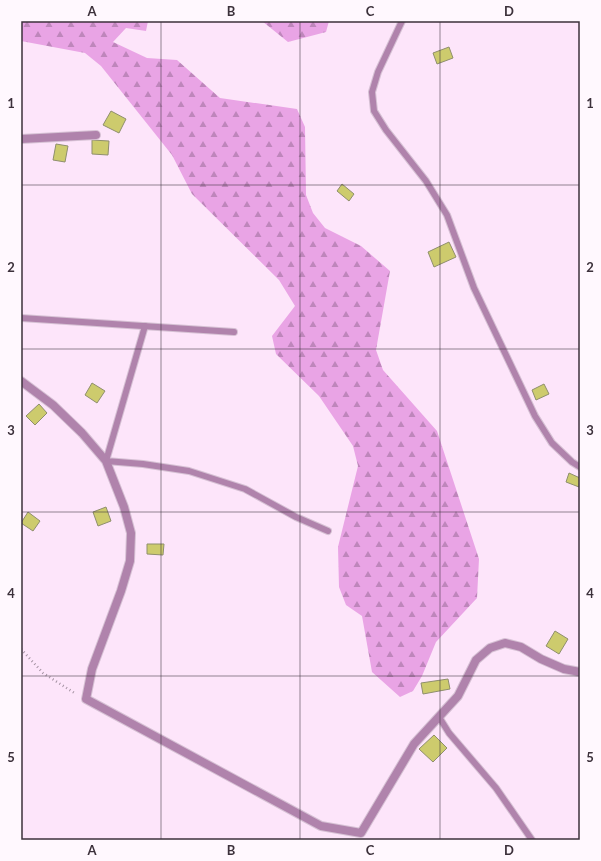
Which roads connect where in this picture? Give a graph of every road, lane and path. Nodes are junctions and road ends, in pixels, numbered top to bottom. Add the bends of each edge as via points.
1 (402, 21) edge
2 (96, 135) dead end
3 (21, 139) edge
4 (21, 318) edge
5 (145, 326) junction
6 (234, 332) dead end
7 (21, 381) edge
8 (106, 461) junction
9 (580, 467) edge
10 (328, 531) dead end
11 (21, 649) edge
12 (580, 672) edge
13 (86, 699) junction
14 (438, 717) junction
15 (360, 837) edge
16 (532, 840) edge

1 - 9 lane via 378,72 372,92 374,110 447,215 474,288 534,416 552,443
2 - 3 street
4 - 5 lane
5 - 6 lane
5 - 8 lane
7 - 8 street via 53,405
8 - 10 lane via 189,471 245,489
8 - 13 street via 131,533 130,561 92,669
11 - 13 path via 43,673
12 - 14 street via 564,669 522,647 506,643 490,648 476,660 458,696
13 - 15 street via 321,826
14 - 15 street via 414,744
14 - 16 lane via 496,788

